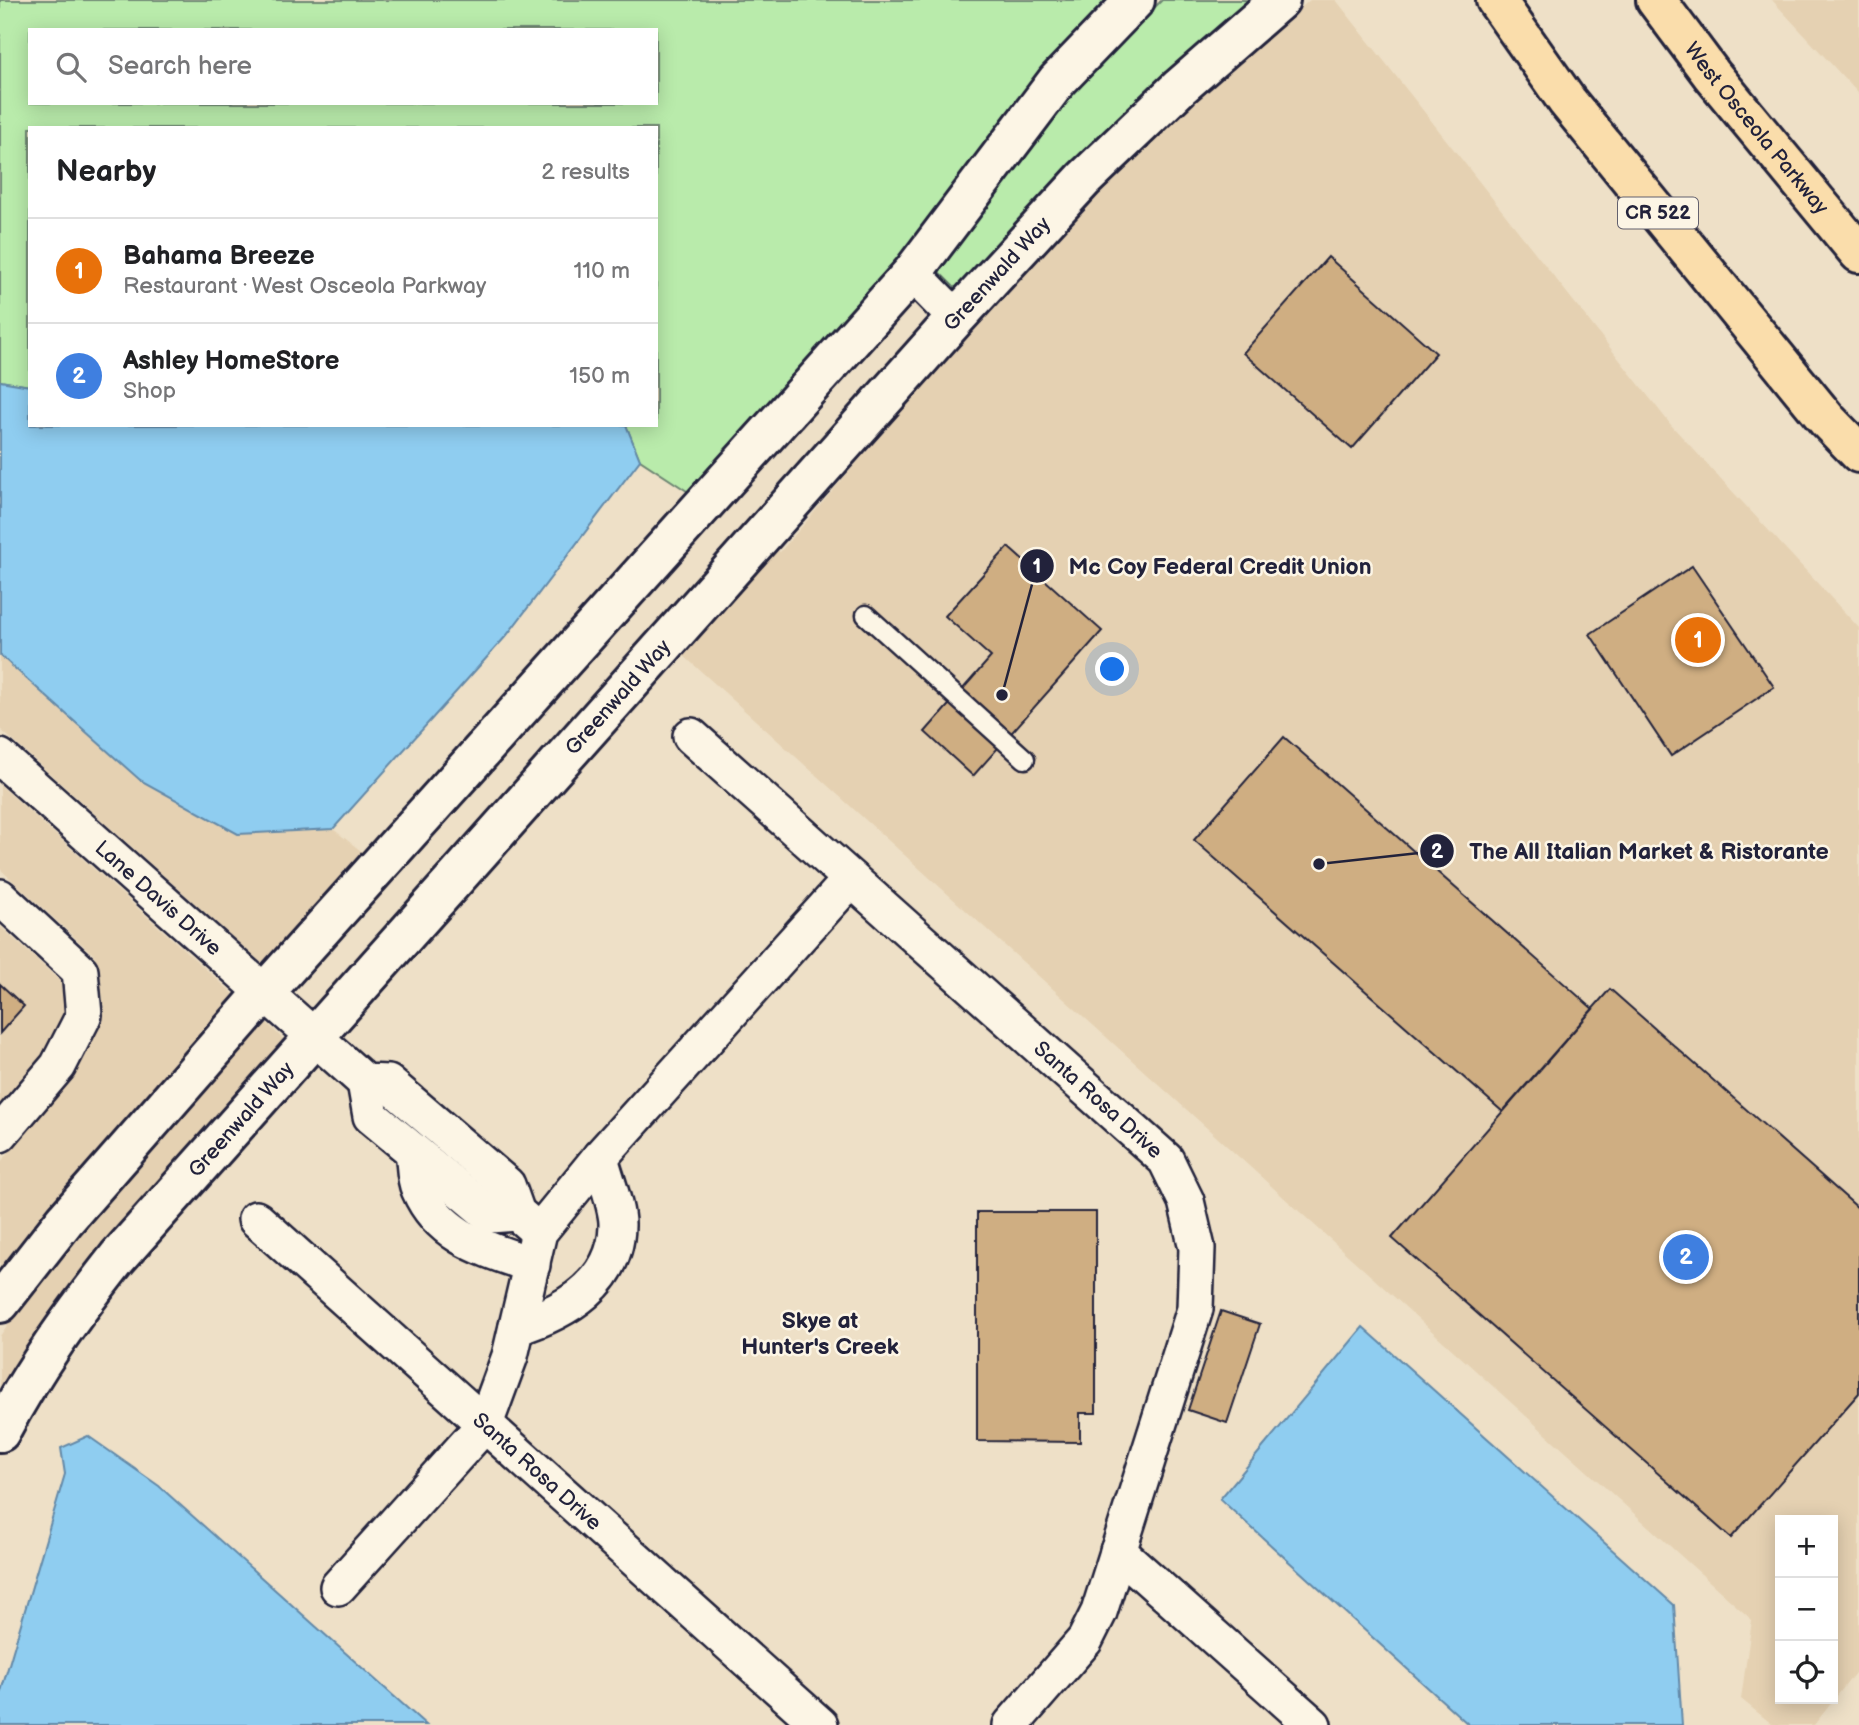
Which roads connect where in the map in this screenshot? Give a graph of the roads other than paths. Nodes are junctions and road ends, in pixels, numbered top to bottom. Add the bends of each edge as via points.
1 (1135, 0) edge
2 (1280, 0) edge
3 (1496, 0) edge
4 (1656, 0) edge
5 (1859, 253) edge
6 (912, 274) junction
7 (956, 318) junction
8 (1859, 453) edge
9 (866, 615) dead end
10 (691, 736) dead end
11 (0, 757) edge
12 (1025, 759) dead end
13 (851, 879) junction
14 (0, 897) edge
15 (264, 993) junction
16 (314, 1039) junction
17 (365, 1082) junction
18 (0, 1135) edge
19 (413, 1151) junction
20 (600, 1157) junction
21 (256, 1219) dead end
22 (528, 1222) junction
23 (532, 1265) junction
24 (0, 1303) edge
25 (517, 1327) junction
26 (485, 1424) junction
27 (0, 1432) edge
28 (1118, 1550) junction
29 (338, 1587) dead end
30 (820, 1725) edge
31 (1011, 1725) edge
32 (1313, 1725) edge

1 - 6 street via 1057,80
2 - 7 street, Greenwald Way via 1084,179
3 - 8 main road, CR 522 via 1567,101
4 - 5 main road, West Osceola Parkway
6 - 7 street
6 - 15 street
7 - 16 street, Greenwald Way
9 - 12 lane
10 - 13 street, Santa Rosa Drive
11 - 15 street, Lane Davis Drive
13 - 20 street
13 - 28 street, Santa Rosa Drive via 1166,1160 1186,1201 1197,1248 1195,1309
14 - 18 street via 80,971 84,1015 58,1066
15 - 16 street, Lane Davis Drive
15 - 24 street via 65,1220
16 - 17 street, Lane Davis Drive
16 - 27 street, Greenwald Way via 118,1257 66,1323
17 - 19 street via 371,1116
17 - 22 street via 388,1083 507,1185
19 - 22 street via 490,1214
19 - 23 street via 418,1187 429,1206 460,1238
20 - 22 street
20 - 25 street via 617,1225 608,1264 586,1293 551,1317
21 - 26 street, Santa Rosa Drive
22 - 23 street
23 - 25 street
25 - 26 street
26 - 29 street
26 - 30 street, Santa Rosa Drive
28 - 31 street, Santa Rosa Drive via 1099,1612 1085,1640
28 - 32 street

